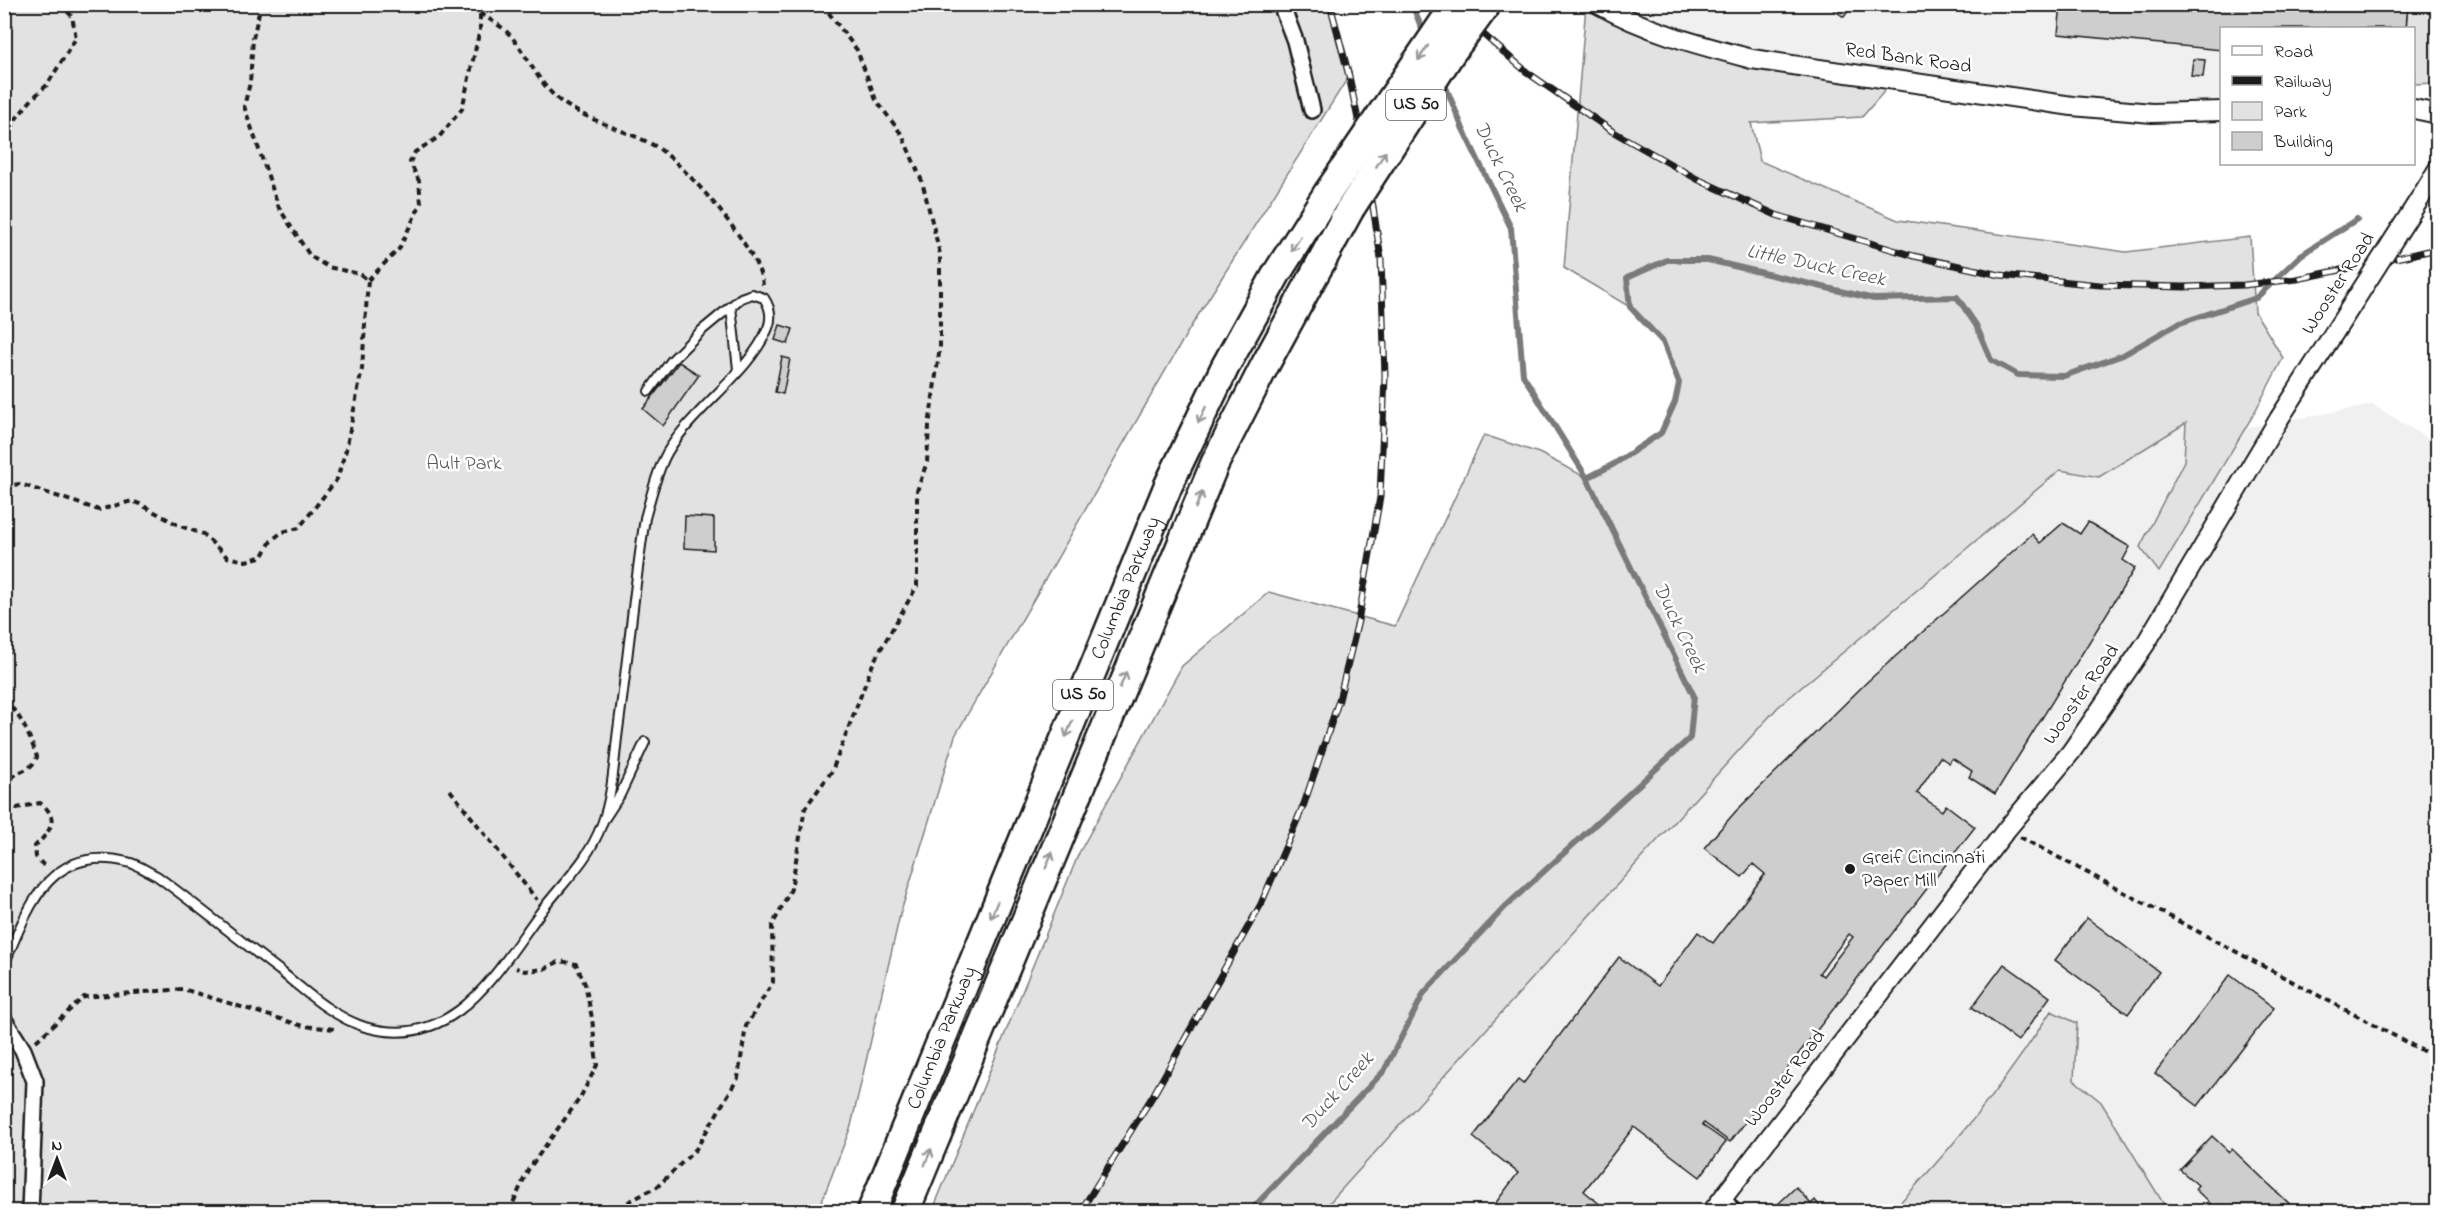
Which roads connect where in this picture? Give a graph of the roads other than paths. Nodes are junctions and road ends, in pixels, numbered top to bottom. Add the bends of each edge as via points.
1 (1281, 4) edge
2 (1456, 4) edge
3 (1487, 4) edge
4 (1598, 4) edge
5 (2415, 109) edge
6 (1312, 110) dead end
7 (2220, 111) edge
8 (2438, 114) edge
9 (2438, 169) edge
10 (731, 307) junction
11 (738, 369) junction
12 (649, 391) dead end
13 (645, 742) dead end
14 (602, 822) junction
15 (4, 965) edge
16 (4, 1020) edge
17 (1723, 1207) edge
18 (30, 1212) edge
19 (871, 1212) edge
20 (905, 1212) edge

1 - 6 street via 1295,41
2 -> 19 highway, Columbia Parkway / US 50, bridge via 1327,194 1225,367 1168,486
20 -> 3 highway, Columbia Parkway / US 50, bridge via 1215,463 1350,209
4 - 7 street, Red Bank Road via 1652,29 1752,58 2072,106 2152,113
5 - 8 street
9 - 17 street, Wooster Road, bridge via 2279,418 2146,643 2071,752 2006,830
10 - 11 lane
10 - 11 lane via 752,294 764,298 770,308 768,327 752,356
10 - 12 lane via 671,361
11 - 14 lane via 682,431 656,482 643,530 615,755
13 - 14 lane via 621,795
14 - 15 lane via 586,858 468,1005 445,1020 418,1029 387,1031 347,1021 156,876 129,862 81,862 62,869 27,910
16 - 18 street via 23,1050 35,1081

